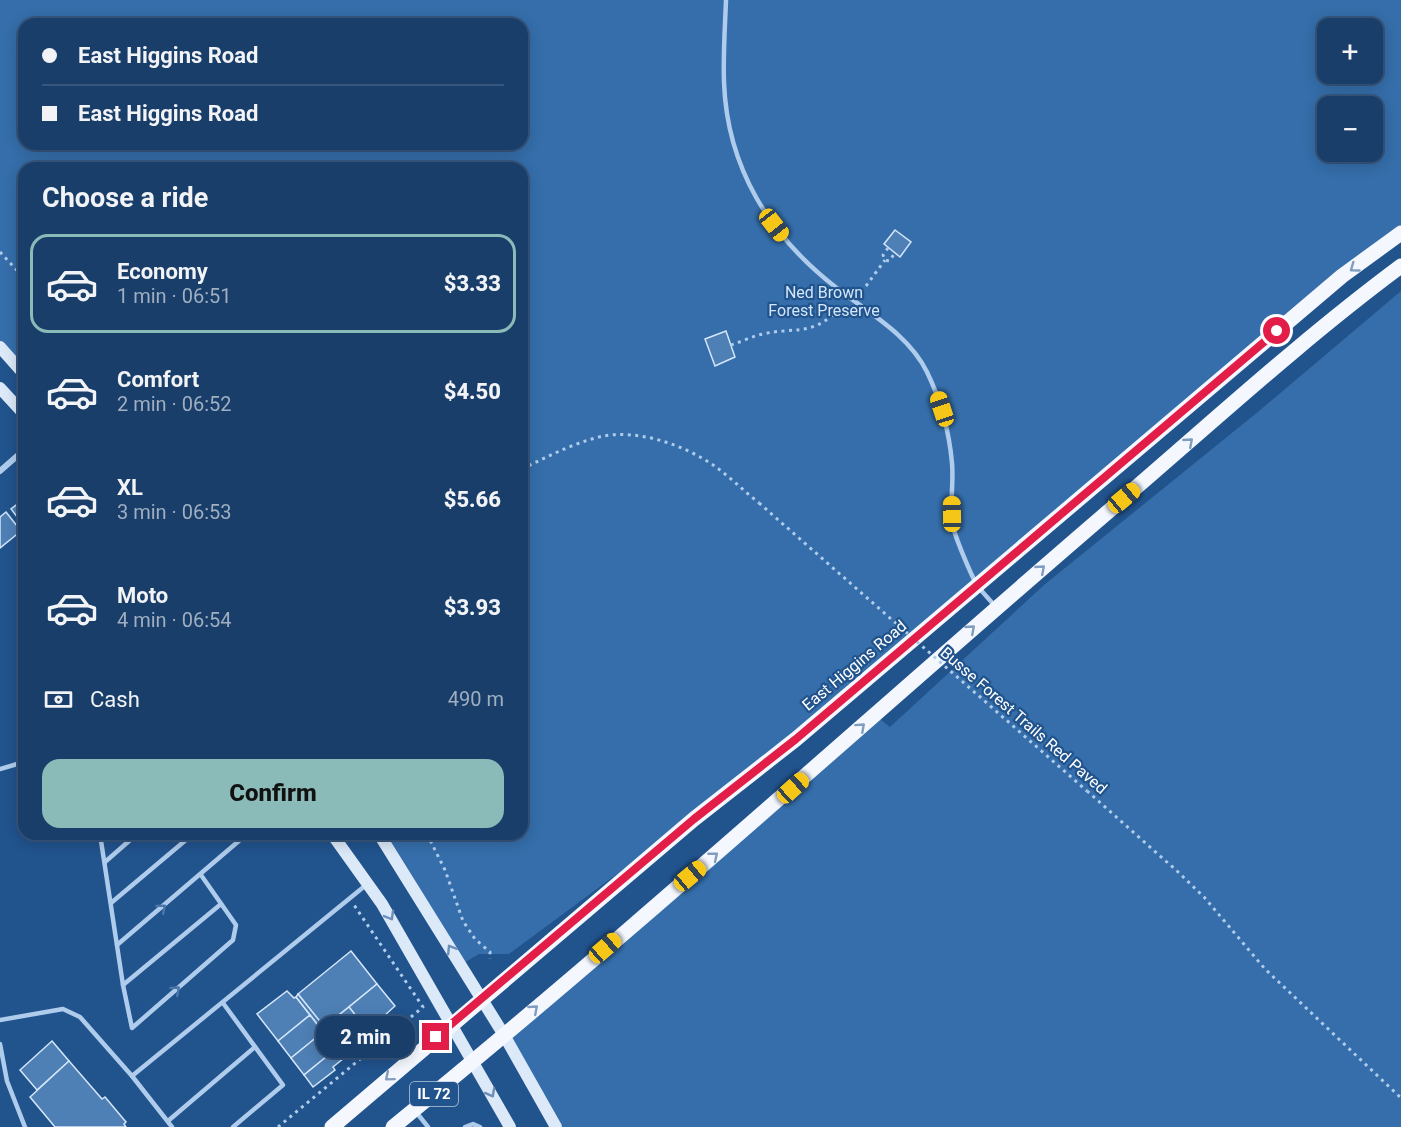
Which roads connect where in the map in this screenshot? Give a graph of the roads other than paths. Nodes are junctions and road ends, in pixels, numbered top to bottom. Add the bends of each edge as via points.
1 (726, 0) edge
2 (1401, 233) edge
3 (1401, 266) edge
4 (0, 346) edge
5 (18, 367) edge
6 (0, 388) edge
7 (18, 408) edge
8 (18, 455) edge
9 (0, 471) edge
10 (977, 585) junction
11 (997, 608) junction
12 (18, 764) edge
13 (0, 769) edge
14 (101, 840) edge
15 (130, 840) edge
16 (186, 840) edge
17 (240, 840) edge
18 (336, 840) edge
19 (383, 840) edge
20 (105, 862) junction
21 (201, 874) junction
22 (368, 883) junction
23 (111, 903) junction
24 (221, 904) junction
25 (117, 945) junction
26 (123, 985) junction
27 (482, 999) junction
28 (223, 1003) junction
29 (0, 1020) edge
30 (453, 1024) junction
31 (504, 1035) junction
32 (0, 1044) edge
33 (255, 1047) junction
34 (474, 1061) junction
35 (132, 1076) junction
36 (414, 1110) junction
37 (168, 1121) junction
38 (25, 1127) edge
39 (172, 1127) edge
40 (233, 1127) edge
41 (332, 1127) edge
42 (393, 1127) edge
43 (428, 1127) edge
44 (465, 1127) edge
45 (480, 1127) edge
46 (510, 1127) edge
47 (556, 1127) edge

1 - 10 lane via 724,82 729,120 748,186 793,249 823,278 889,327 925,369 947,424 953,528
2 -> 10 main road, East Higgins Road / IL 72 via 1342,276
11 -> 3 main road, IL 72 via 1331,321
4 - 5 main road
6 - 7 main road
8 - 9 street
10 - 11 lane
10 - 27 main road, East Higgins Road / IL 72
31 -> 11 main road, IL 72 via 748,828
12 - 13 lane
14 - 20 lane
15 - 20 lane
16 - 23 lane
17 - 21 lane
18 - 22 main road
27 -> 19 main road
20 - 23 lane
21 - 24 lane
25 -> 21 lane
22 - 28 lane
22 -> 30 main road
23 - 25 lane
24 - 26 lane
26 -> 24 lane via 132,1028 232,940 236,926
25 - 26 lane
27 - 30 main road, East Higgins Road / IL 72
27 - 31 main road
28 - 33 lane
28 - 35 lane
29 - 35 lane via 63,1009 80,1017
30 - 34 main road
30 -> 41 main road, East Higgins Road / IL 72
31 - 34 main road, IL 72
31 - 47 main road
32 - 38 lane via 7,1081
33 - 37 lane
33 - 40 lane via 283,1085
34 - 36 main road, IL 72
34 -> 46 main road
35 - 37 lane
36 - 42 main road, IL 72
36 - 43 lane
37 - 39 lane
44 - 45 lane

